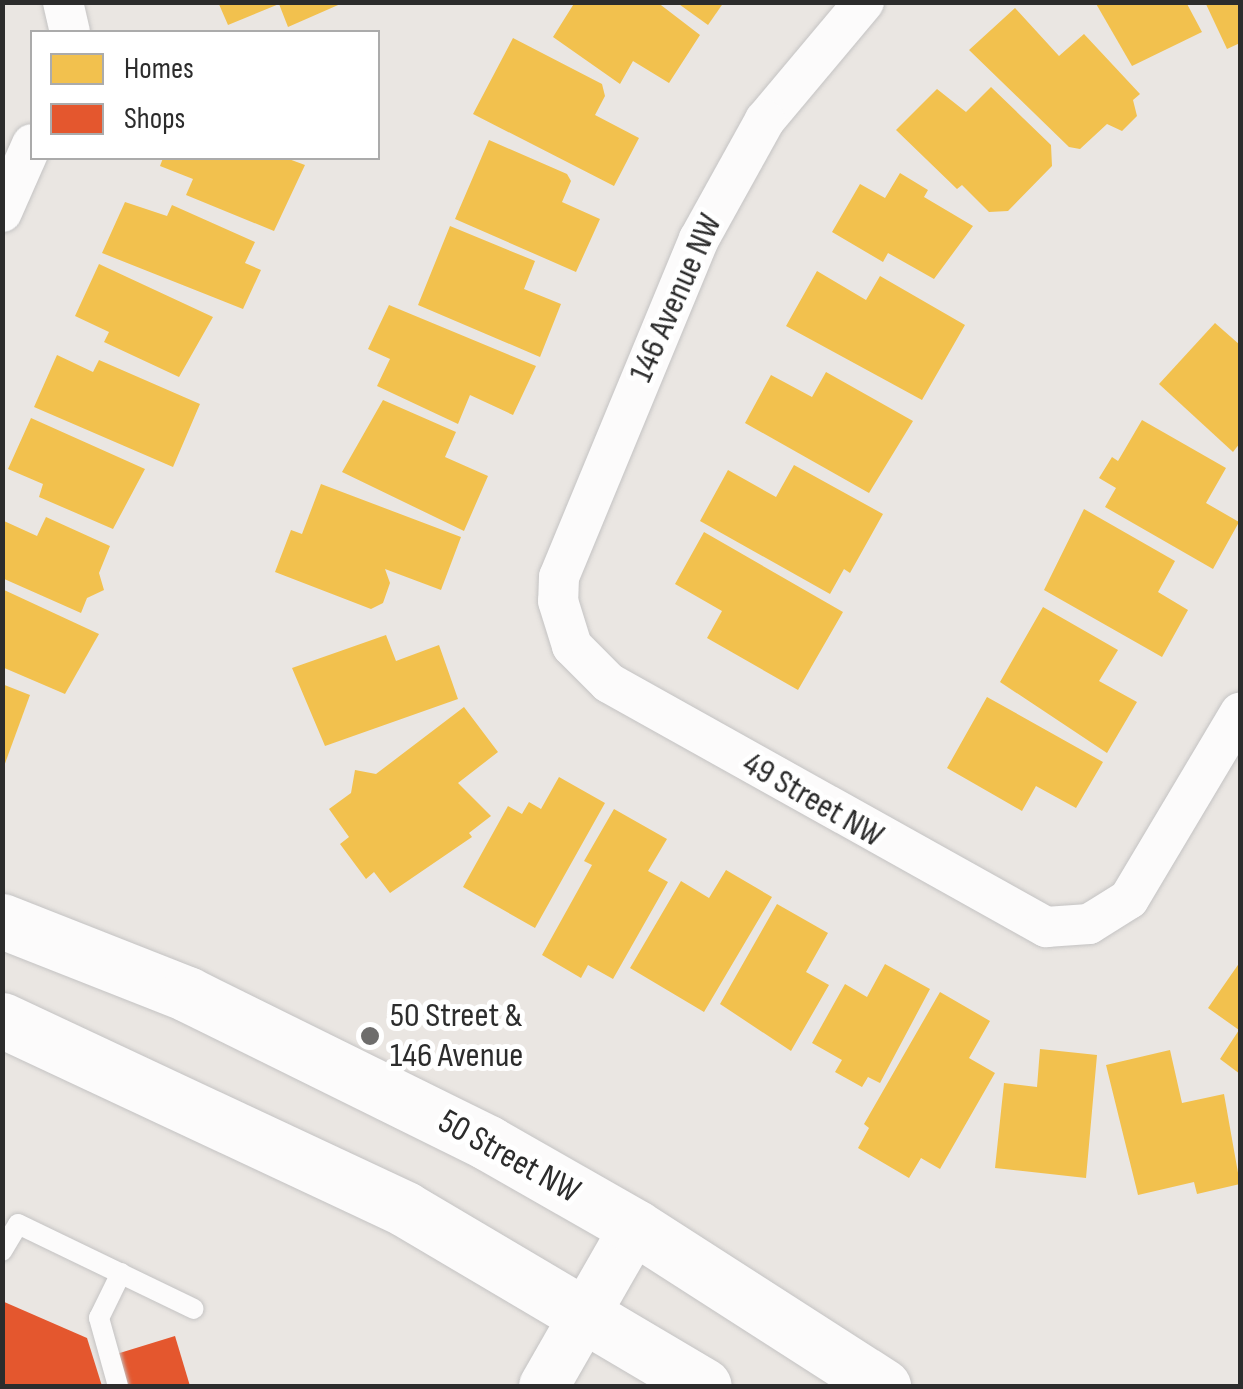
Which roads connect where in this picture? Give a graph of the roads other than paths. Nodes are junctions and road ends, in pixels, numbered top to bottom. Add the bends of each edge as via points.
1 (864, 2) edge
2 (30, 149) edge
3 (2, 212) edge
4 (563, 627) joint
5 (1240, 714) edge
6 (2, 921) edge
7 (2, 1020) edge
8 (635, 1227) junction
9 (2, 1251) edge
10 (121, 1274) junction
11 (194, 1309) dead end
12 (585, 1313) junction
13 (118, 1386) edge
14 (544, 1386) edge
15 (704, 1386) edge
16 (883, 1386) edge

1 - 4 street, 146 Avenue NW via 766,120 699,239 563,566
2 - 3 street
4 - 5 street, 49 Street NW via 587,666 609,683 1046,927 1088,924 1110,914 1141,883
6 - 8 main road, 50 Street NW via 187,994 341,1067
7 - 12 main road via 270,1140
8 - 12 street
8 - 16 main road, 50 Street NW
9 - 10 lane via 18,1224
10 - 11 lane
10 - 13 lane via 99,1318
12 - 14 street
12 - 15 main road

